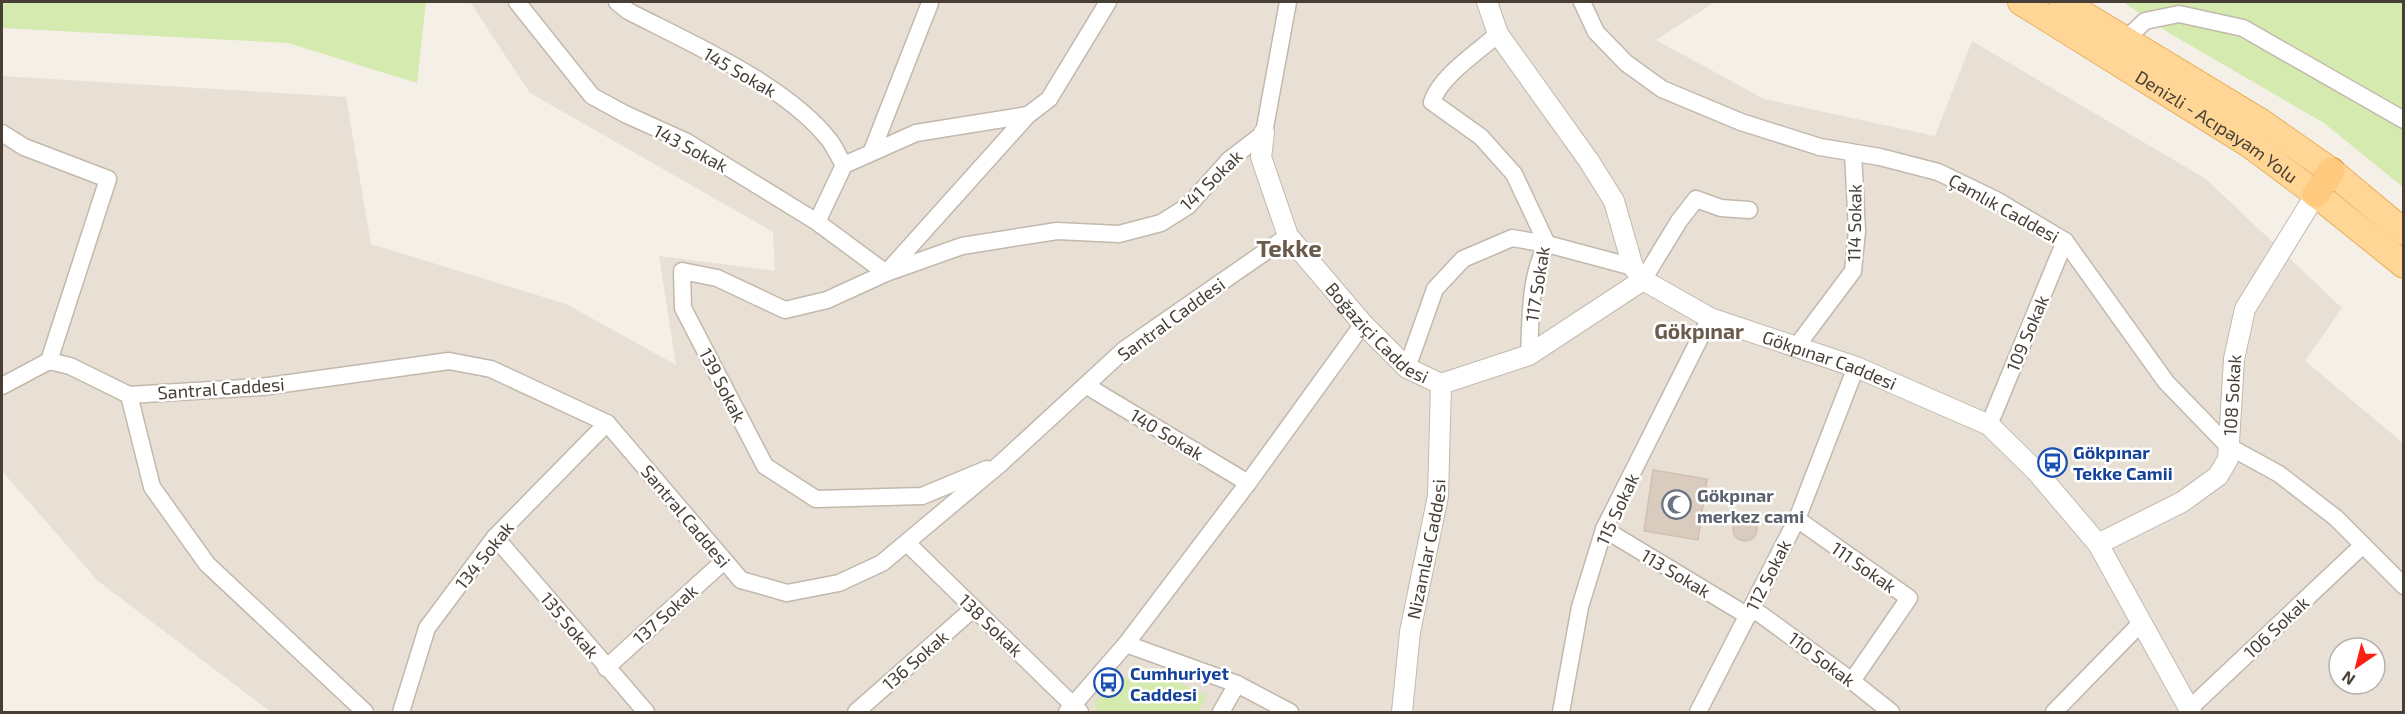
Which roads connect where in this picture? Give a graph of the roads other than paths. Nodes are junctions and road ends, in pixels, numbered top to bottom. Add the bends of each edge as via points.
1 (517, 2) edge
2 (618, 2) edge
3 (927, 2) edge
4 (1108, 2) edge
5 (1288, 2) edge
6 (1487, 2) edge
7 (1582, 2) edge
8 (2021, 2) edge
9 (2063, 2) edge
10 (1498, 34) junction
11 (2126, 40) junction
12 (1028, 114) junction
13 (2403, 120) edge
14 (2, 133) edge
15 (1264, 134) junction
16 (872, 151) junction
17 (1853, 153) junction
18 (844, 165) junction
19 (2331, 171) junction
20 (2316, 194) junction
21 (1749, 210) dead end
22 (817, 222) junction
23 (2403, 232) edge
24 (1288, 236) junction
25 (2065, 241) junction
26 (1547, 244) junction
27 (2403, 264) edge
28 (886, 273) junction
29 (1638, 274) junction
30 (1710, 318) junction
31 (1363, 324) junction
32 (1796, 347) junction
33 (1529, 355) junction
34 (49, 361) junction
35 (1856, 367) junction
36 (1407, 368) junction
37 (1441, 384) junction
38 (2, 386) edge
39 (1087, 386) junction
40 (129, 395) junction
41 (607, 423) junction
42 (1989, 425) junction
43 (2228, 446) junction
44 (1000, 464) junction
45 (1248, 483) junction
46 (1797, 519) junction
47 (1604, 529) junction
48 (495, 537) junction
49 (907, 543) junction
50 (2098, 544) junction
51 (2363, 545) junction
52 (724, 561) junction
53 (2403, 586) edge
54 (974, 608) junction
55 (1750, 612) junction
56 (2141, 623) junction
57 (1126, 644) junction
58 (606, 668) junction
59 (1852, 681) junction
60 (1237, 684) junction
61 (1074, 710) edge
62 (2190, 711) edge
63 (364, 712) edge
64 (401, 712) edge
65 (645, 712) edge
66 (856, 712) edge
67 (1221, 712) edge
68 (1290, 712) edge
69 (1401, 712) edge
70 (1561, 712) edge
71 (1698, 712) edge
72 (1891, 712) edge
73 (2054, 712) edge

1 - 22 street, 143 Sokak via 592,96 687,142
2 - 18 street, 145 Sokak via 789,101 829,141
3 - 16 street
4 - 12 street via 1049,99
5 - 15 street
6 - 10 street
7 - 17 street, Çamlık Caddesi via 1596,32 1626,63 1662,89 1742,122 1820,147
8 - 20 main road, Denizli - Acıpayam Yolu via 2249,144
9 - 11 main road, Denizli - Acıpayam Yolu
10 - 26 street, 117 Sokak via 1458,68 1435,92 1432,102 1481,137 1514,174
10 - 29 street via 1614,201
11 - 13 street via 2145,21 2179,14 2242,28
11 - 19 main road, Denizli - Acıpayam Yolu via 2261,122
12 - 16 street via 916,134
12 - 28 street
14 - 34 street via 24,147 108,179
15 - 24 street, Boğaziçi Caddesi via 1261,157
15 - 28 street, 141 Sokak via 1229,160 1188,206 1161,223 1119,234 1057,231 962,246
16 - 18 street
17 - 25 street, Çamlık Caddesi via 1938,172 1996,200
17 - 32 street, 114 Sokak via 1857,231 1853,271
18 - 22 street
19 - 20 highway
19 - 23 main road, Denizli - Acıpayam Yolu
20 - 27 main road, Denizli - Acıpayam Yolu
20 - 43 street, 108 Sokak via 2245,309 2234,359
21 - 29 street via 1721,208 1696,199
22 - 28 street, 143 Sokak
24 - 31 street, Boğaziçi Caddesi
24 - 39 street, Santral Caddesi via 1125,349
25 - 42 street, 109 Sokak
25 - 43 street, Çamlık Caddesi via 2166,382
26 - 29 street
26 - 33 street, 117 Sokak via 1537,262
26 - 36 street via 1512,238 1463,259 1435,289
28 - 44 street, 139 Sokak via 827,300 785,310 717,278 682,271 683,308 765,466 816,499 922,496
29 - 30 street, Gökpınar Caddesi
29 - 33 street, Boğaziçi Caddesi
30 - 32 street, Gökpınar Caddesi
30 - 47 street, 115 Sokak
31 - 36 street, Boğaziçi Caddesi
31 - 45 street
32 - 35 street, Gökpınar Caddesi
33 - 37 street, Boğaziçi Caddesi
34 - 38 street
34 - 40 street, Santral Caddesi via 70,366
35 - 42 street, Gökpınar Caddesi
35 - 46 street, 112 Sokak
36 - 37 street, Boğaziçi Caddesi
37 - 69 street, Nizamlar Caddesi via 1438,496 1410,632
39 - 44 street, Santral Caddesi
39 - 45 street, 140 Sokak
40 - 41 street, Santral Caddesi via 261,387 449,361 491,369
40 - 63 street via 152,487 207,564
41 - 48 street, 134 Sokak
41 - 52 street, Santral Caddesi
42 - 50 street, Gökpınar Caddesi via 2036,471
43 - 50 street, 108 Sokak via 2228,459 2218,476 2182,502
43 - 51 street, Çamlık Caddesi via 2279,474 2336,518
44 - 49 street, Santral Caddesi
45 - 57 street
46 - 55 street, 112 Sokak
46 - 59 street, 111 Sokak via 1909,598
47 - 55 street, 113 Sokak
47 - 70 street, 115 Sokak via 1580,608
48 - 58 street, 135 Sokak
48 - 64 street, 134 Sokak via 427,628
49 - 52 street, Santral Caddesi via 882,563 839,583 787,593 741,580
49 - 54 street, 138 Sokak
50 - 56 street, Gökpınar Caddesi
51 - 53 street, Çamlık Caddesi
51 - 62 street, 106 Sokak
52 - 58 street, 137 Sokak
54 - 61 street, 138 Sokak
54 - 66 street, 136 Sokak
55 - 59 street, 110 Sokak
55 - 71 street, 112 Sokak
56 - 62 street, Gökpınar Caddesi
56 - 73 street
57 - 60 street
57 - 61 street
58 - 65 street, 135 Sokak
59 - 72 street, 110 Sokak
60 - 67 street
60 - 68 street

